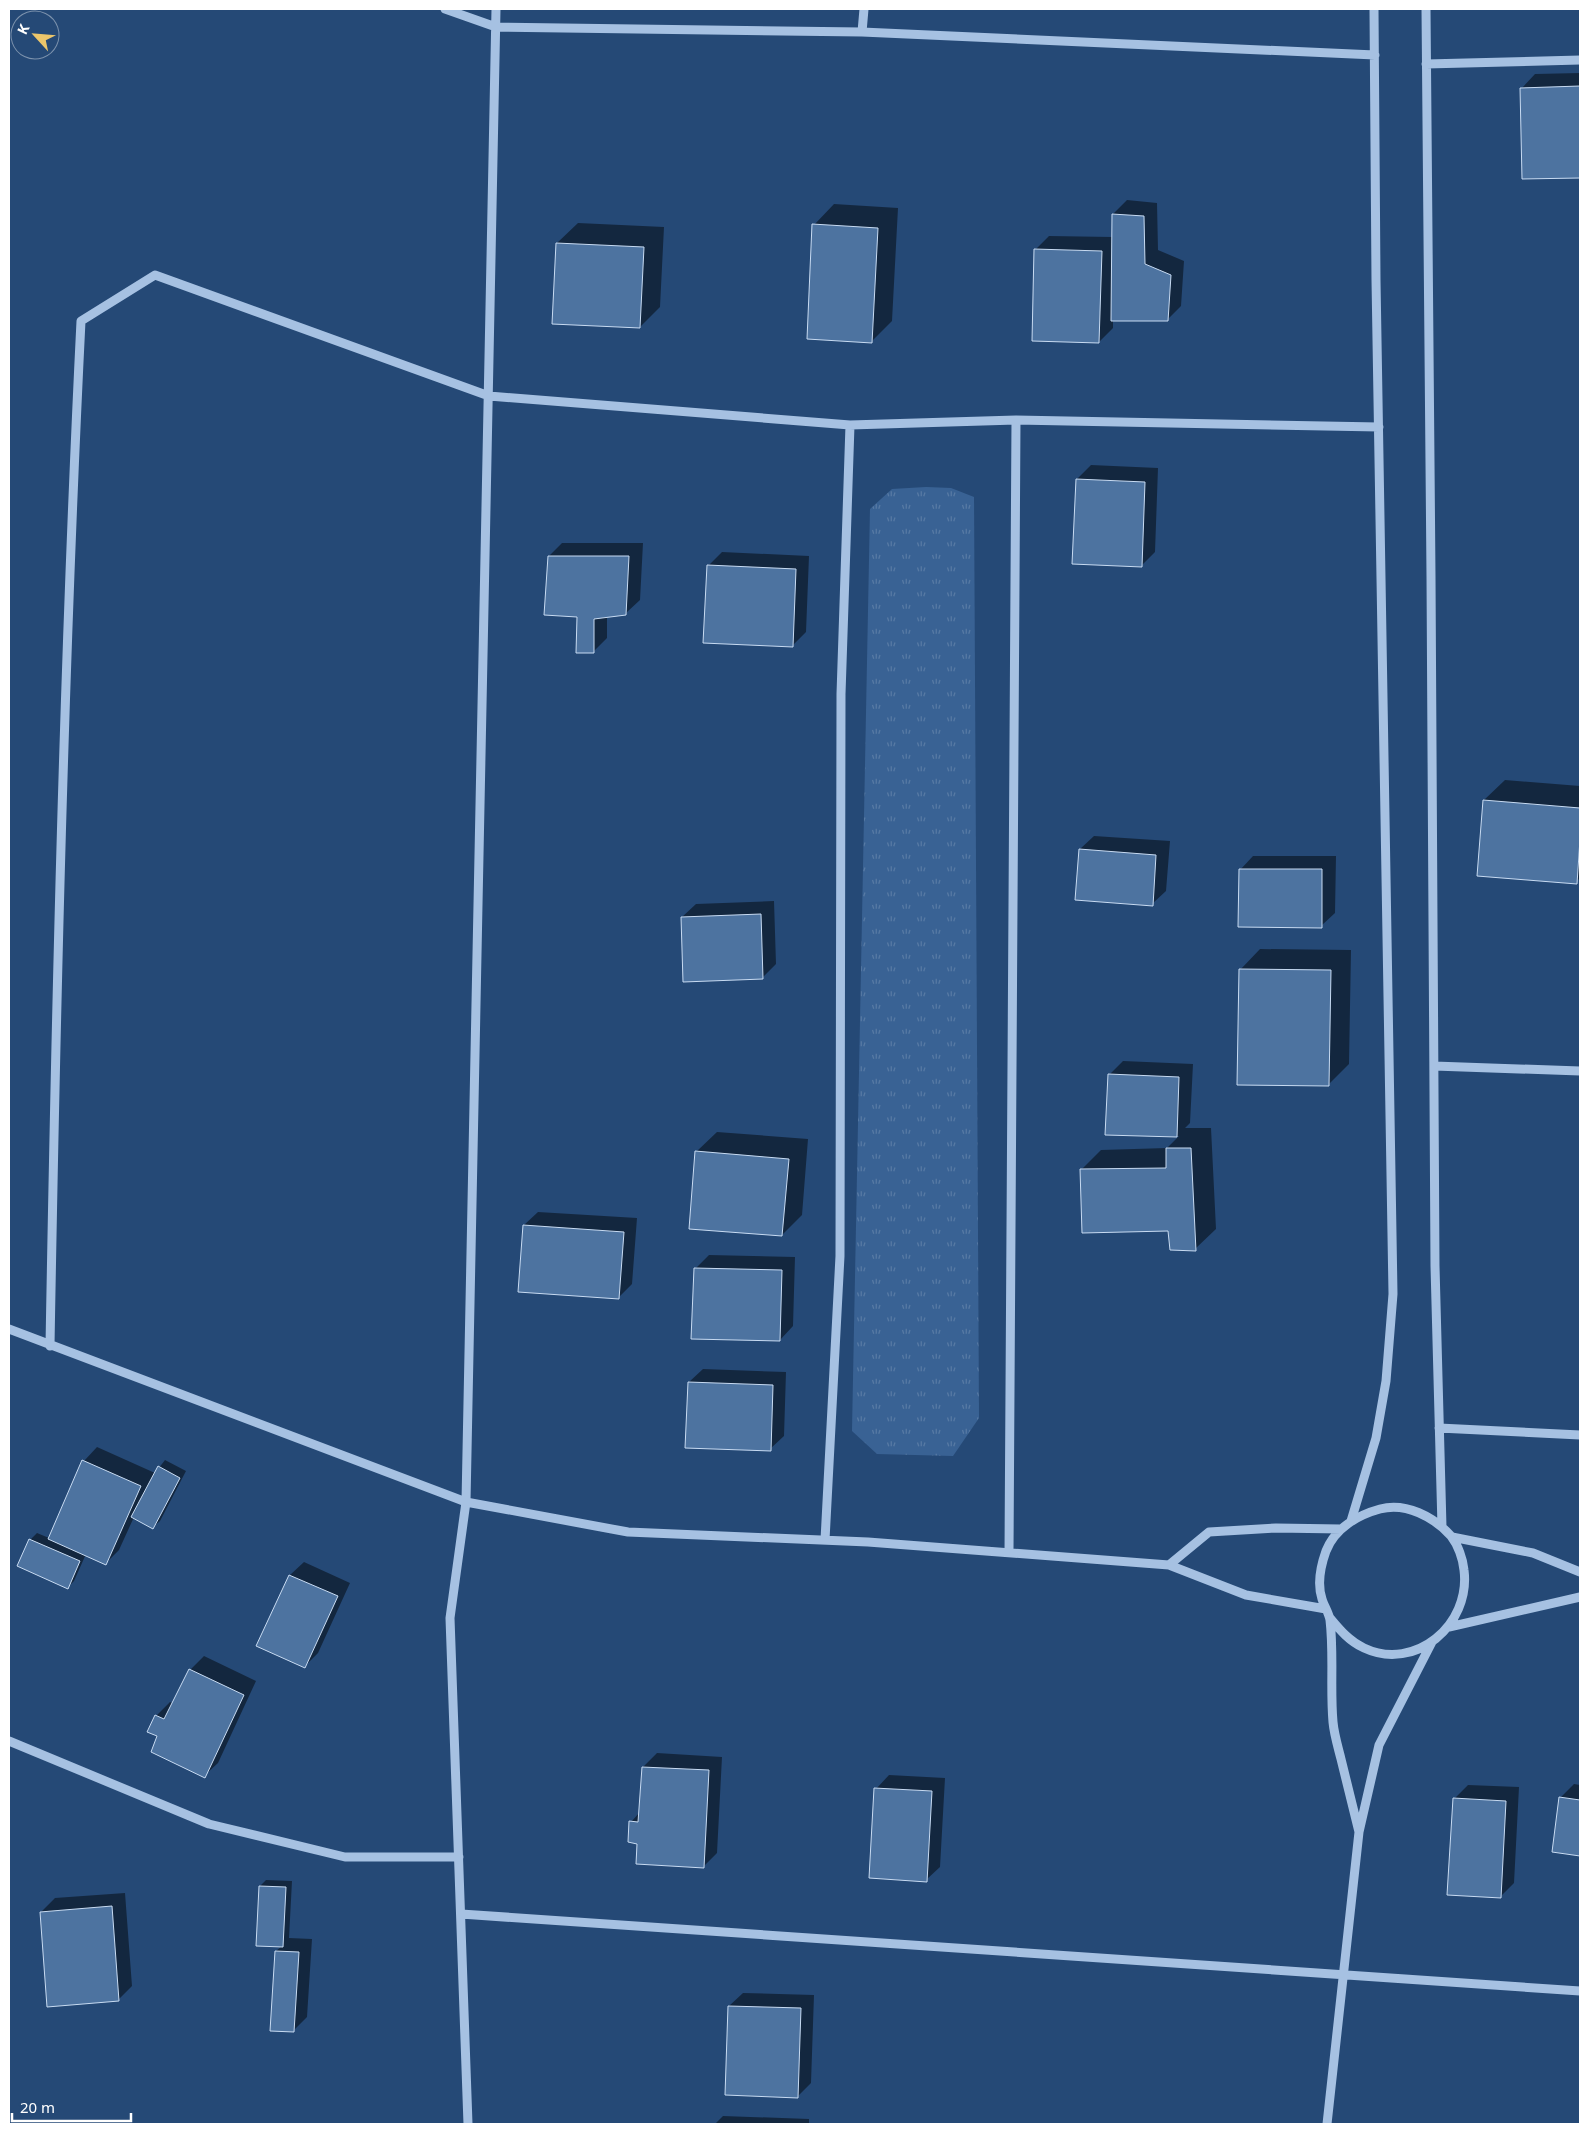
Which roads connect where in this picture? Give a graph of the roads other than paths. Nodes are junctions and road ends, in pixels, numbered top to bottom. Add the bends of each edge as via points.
1 (445, 9) edge
2 (496, 9) edge
3 (864, 9) edge
4 (1374, 9) edge
5 (1426, 9) edge
6 (496, 27) junction
7 (862, 32) junction
8 (1375, 55) junction
9 (1580, 60) edge
10 (1426, 64) junction
11 (489, 396) junction
12 (1016, 420) junction
13 (850, 425) junction
14 (1379, 427) junction
15 (1434, 1066) junction
16 (1580, 1071) edge
17 (9, 1329) edge
18 (50, 1346) junction
19 (1439, 1428) junction
20 (1580, 1435) edge
21 (466, 1502) junction
22 (1351, 1521) junction
23 (1442, 1527) junction
24 (1341, 1529) junction
25 (1452, 1537) junction
26 (825, 1540) junction
27 (1009, 1552) junction
28 (1169, 1565) junction
29 (1580, 1572) edge
30 (1580, 1597) edge
31 (1326, 1609) junction
32 (1330, 1618) junction
33 (1449, 1627) junction
34 (1432, 1642) junction
35 (9, 1741) edge
36 (1359, 1832) junction
37 (459, 1857) junction
38 (461, 1914) junction
39 (1343, 1976) junction
40 (1580, 1991) edge
41 (468, 2124) edge
42 (1327, 2124) edge

1 - 6 street
2 - 6 street
3 - 7 street
4 - 8 street
5 - 10 street
6 - 7 street
6 - 11 street
7 - 8 street
8 - 14 street
9 - 10 street
10 - 15 street
11 - 13 street
11 - 18 street via 155,275 82,321 55,1066
11 - 21 street
12 - 13 street
12 - 14 street
12 - 27 street
13 - 26 street via 840,694 840,1256
14 - 22 street via 1393,1294 1386,1381 1378,1428
15 - 16 street
15 - 19 street
17 - 18 street
18 - 21 street
19 - 20 street
19 - 23 street
21 - 26 street via 628,1532
21 - 37 street via 450,1618
22 - 23 street via 1361,1514 1386,1507 1410,1509
22 - 24 street
23 - 25 street
24 - 28 street via 1209,1532
24 - 31 street via 1326,1549 1320,1573 1321,1597
25 - 29 street via 1533,1553
25 - 33 street via 1463,1560 1466,1584 1461,1607
26 - 27 street
27 - 28 street
28 - 31 street via 1246,1595
30 - 33 street
31 - 32 street
32 - 34 street via 1345,1636 1364,1648 1387,1654 1410,1652
32 - 36 street via 1333,1724
33 - 34 street
34 - 36 street via 1379,1745
35 - 37 street via 209,1824 345,1857
36 - 39 street
37 - 38 street
38 - 39 street
38 - 41 street
39 - 40 street
39 - 42 street

